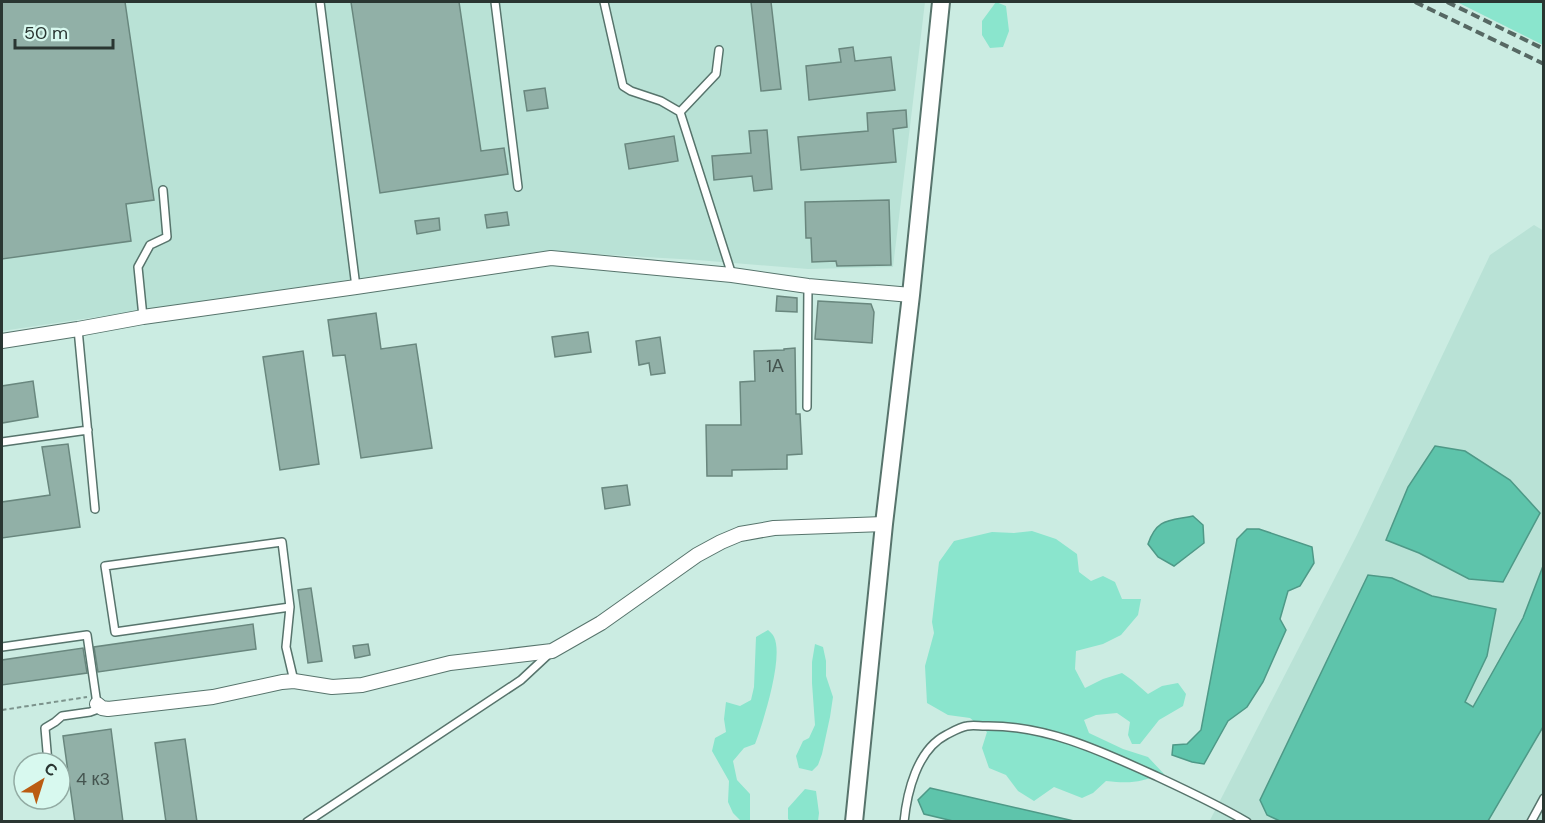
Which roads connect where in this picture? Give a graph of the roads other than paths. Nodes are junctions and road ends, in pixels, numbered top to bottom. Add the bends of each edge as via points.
1 (320, 2) edge
2 (495, 2) edge
3 (604, 2) edge
4 (941, 2) edge
5 (719, 50) dead end
6 (680, 112) junction
7 (518, 187) dead end
8 (163, 190) dead end
9 (732, 275) junction
10 (808, 286) junction
11 (356, 287) junction
12 (911, 295) junction
13 (143, 316) junction
14 (78, 329) junction
15 (2, 341) edge
16 (807, 407) dead end
17 (88, 430) junction
18 (2, 442) edge
19 (95, 509) dead end
20 (884, 524) junction
21 (290, 607) junction
22 (2, 647) edge
23 (552, 651) junction
24 (294, 681) junction
25 (98, 702) junction
26 (47, 751) edge
27 (1544, 798) edge
28 (307, 822) edge
29 (854, 822) edge
30 (904, 822) edge
31 (1247, 822) edge
32 (1531, 822) edge

1 - 11 lane
2 - 7 lane
3 - 6 lane via 622,86
4 - 12 street
5 - 6 lane via 716,74
6 - 9 lane
8 - 13 lane via 167,237 150,245 138,267
9 - 10 street
9 - 11 street via 551,258
10 - 12 street
10 - 16 lane
11 - 13 street
12 - 20 street
13 - 14 street
14 - 15 street
14 - 17 lane
17 - 18 lane
17 - 19 lane
20 - 23 street via 774,528 740,534 697,555 602,623
20 - 29 street
21 - 21 lane via 282,542 105,567 115,632
21 - 24 lane via 286,647
22 - 25 lane via 87,635
23 - 24 street via 450,663 362,685 332,687
23 - 28 lane via 521,680
24 - 25 street via 213,697 108,709
25 - 26 lane via 90,712 62,716 45,728
27 - 32 lane
30 - 31 lane via 916,770 928,751 944,736 966,726 1006,726 1068,738 1217,804

